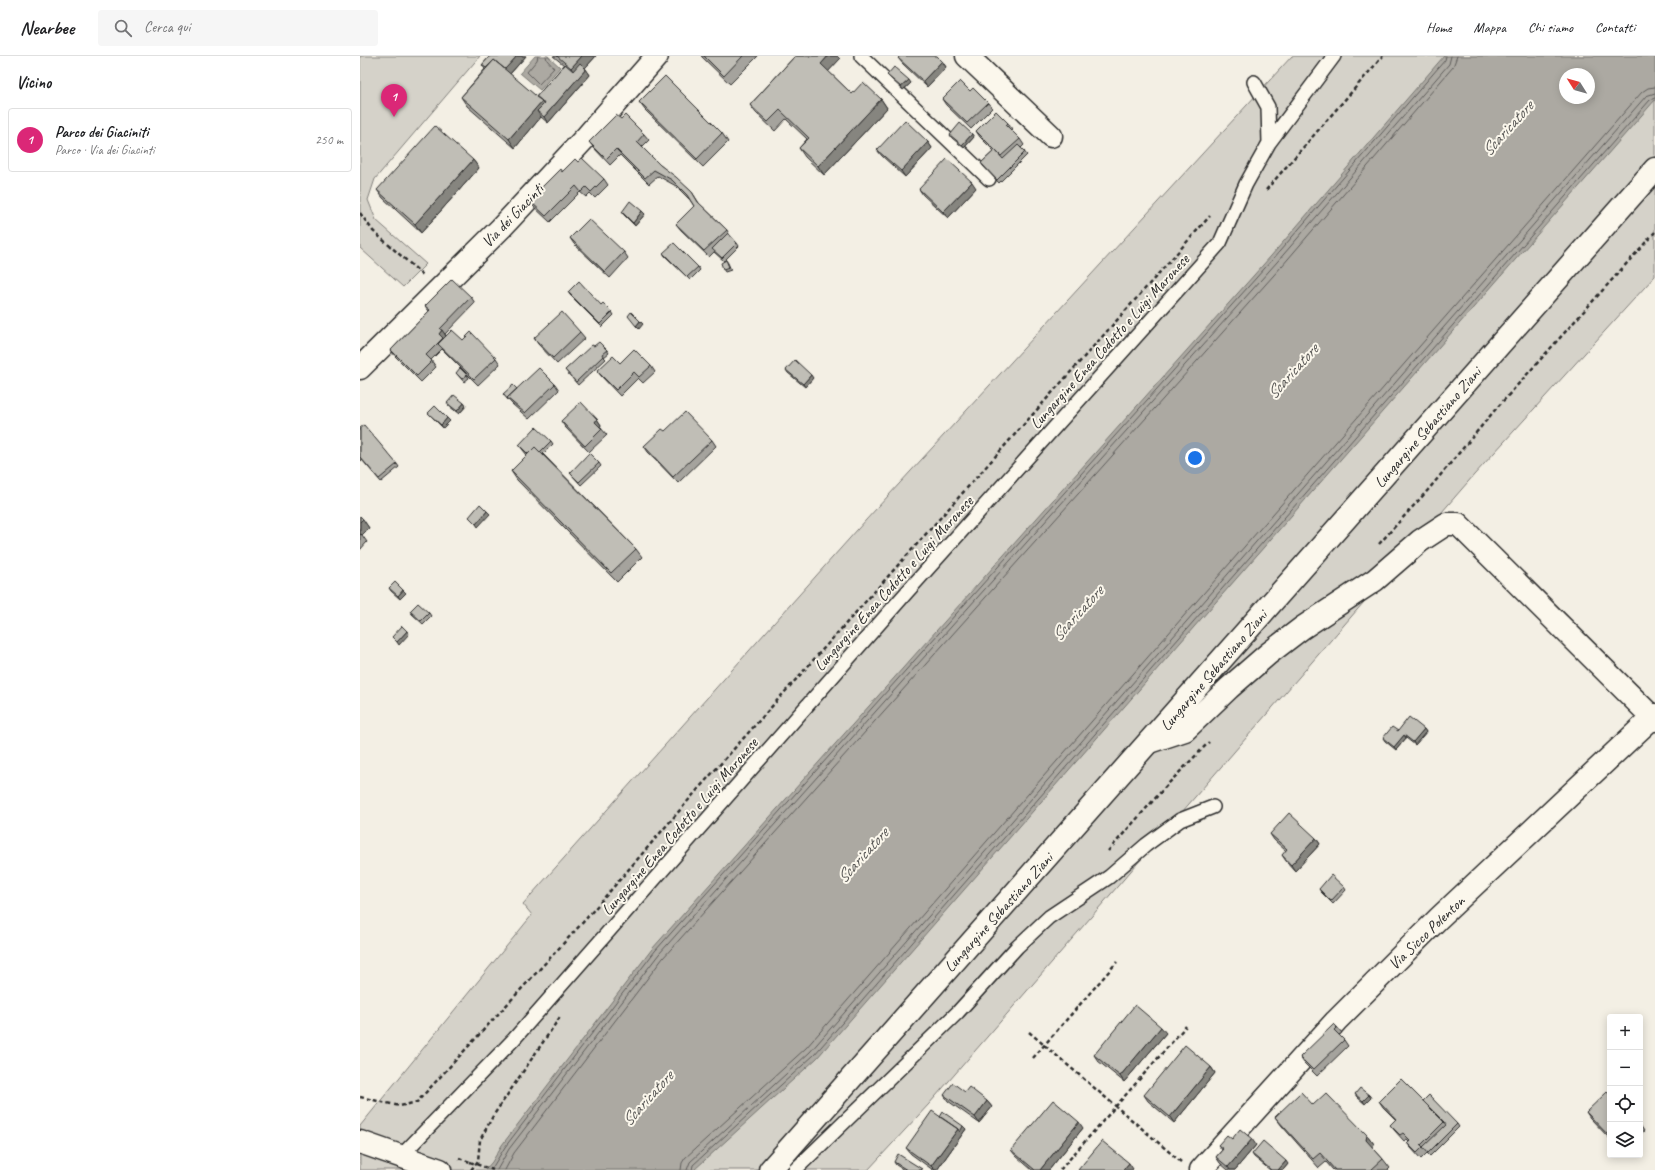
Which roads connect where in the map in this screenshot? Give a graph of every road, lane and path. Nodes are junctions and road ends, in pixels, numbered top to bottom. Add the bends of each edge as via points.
1 (657, 56) edge
2 (861, 56) edge
3 (967, 56) edge
4 (1334, 56) edge
5 (1383, 56) edge
6 (1254, 82) dead end
7 (1051, 136) dead end
8 (1270, 143) junction
9 (1655, 169) edge
10 (990, 179) edge
11 (1260, 196) dead end
12 (360, 213) edge
13 (1212, 214) dead end
14 (1655, 232) edge
15 (441, 288) junction
16 (360, 368) edge
17 (1377, 546) dead end
18 (1654, 717) edge
19 (1212, 739) dead end
20 (1149, 742) junction
21 (1213, 807) dead end
22 (1106, 854) dead end
23 (1117, 962) dead end
24 (562, 1015) dead end
25 (1186, 1026) dead end
26 (1029, 1032) dead end
27 (1044, 1045) junction
28 (1033, 1058) dead end
29 (360, 1097) edge
30 (1115, 1106) junction
31 (360, 1142) edge
32 (401, 1156) junction
33 (470, 1162) dead end
34 (1203, 1166) edge
35 (440, 1170) edge
36 (471, 1170) edge
37 (493, 1170) edge
38 (770, 1170) edge
39 (795, 1170) edge
40 (1060, 1170) edge

1 - 15 street, Via dei Giacinti via 501,228
2 - 10 lane
3 - 7 street
4 - 8 lane, Lungargine Enea Codotto e Luigi Maronese
5 - 11 path
6 - 8 lane via 1268,107
8 - 32 lane, Lungargine Enea Codotto e Luigi Maronese via 1246,184 1220,243 907,592 514,1039
9 - 20 street, Lungargine Sebastiano Ziani
12 - 15 path via 373,231 416,270
13 - 29 path via 699,788 585,920 422,1097 417,1102 400,1106
14 - 17 path via 1500,404
15 - 16 street, Via dei Giacinti
18 - 20 street via 1458,524 1446,524 1420,541 1375,580 1302,628 1268,654 1185,730
18 - 34 street, Via Sicco Polenton via 1445,913 1346,1010
19 - 22 path
20 - 38 street, Lungargine Sebastiano Ziani
21 - 39 lane via 1180,820 1108,877 1049,917 1017,947 958,1012
23 - 27 path
24 - 36 path via 493,1116 480,1140 478,1162
25 - 30 path
26 - 27 path
27 - 28 path
27 - 30 path
30 - 34 path
30 - 40 path
31 - 32 street
32 - 35 street
33 - 37 path, bridge

